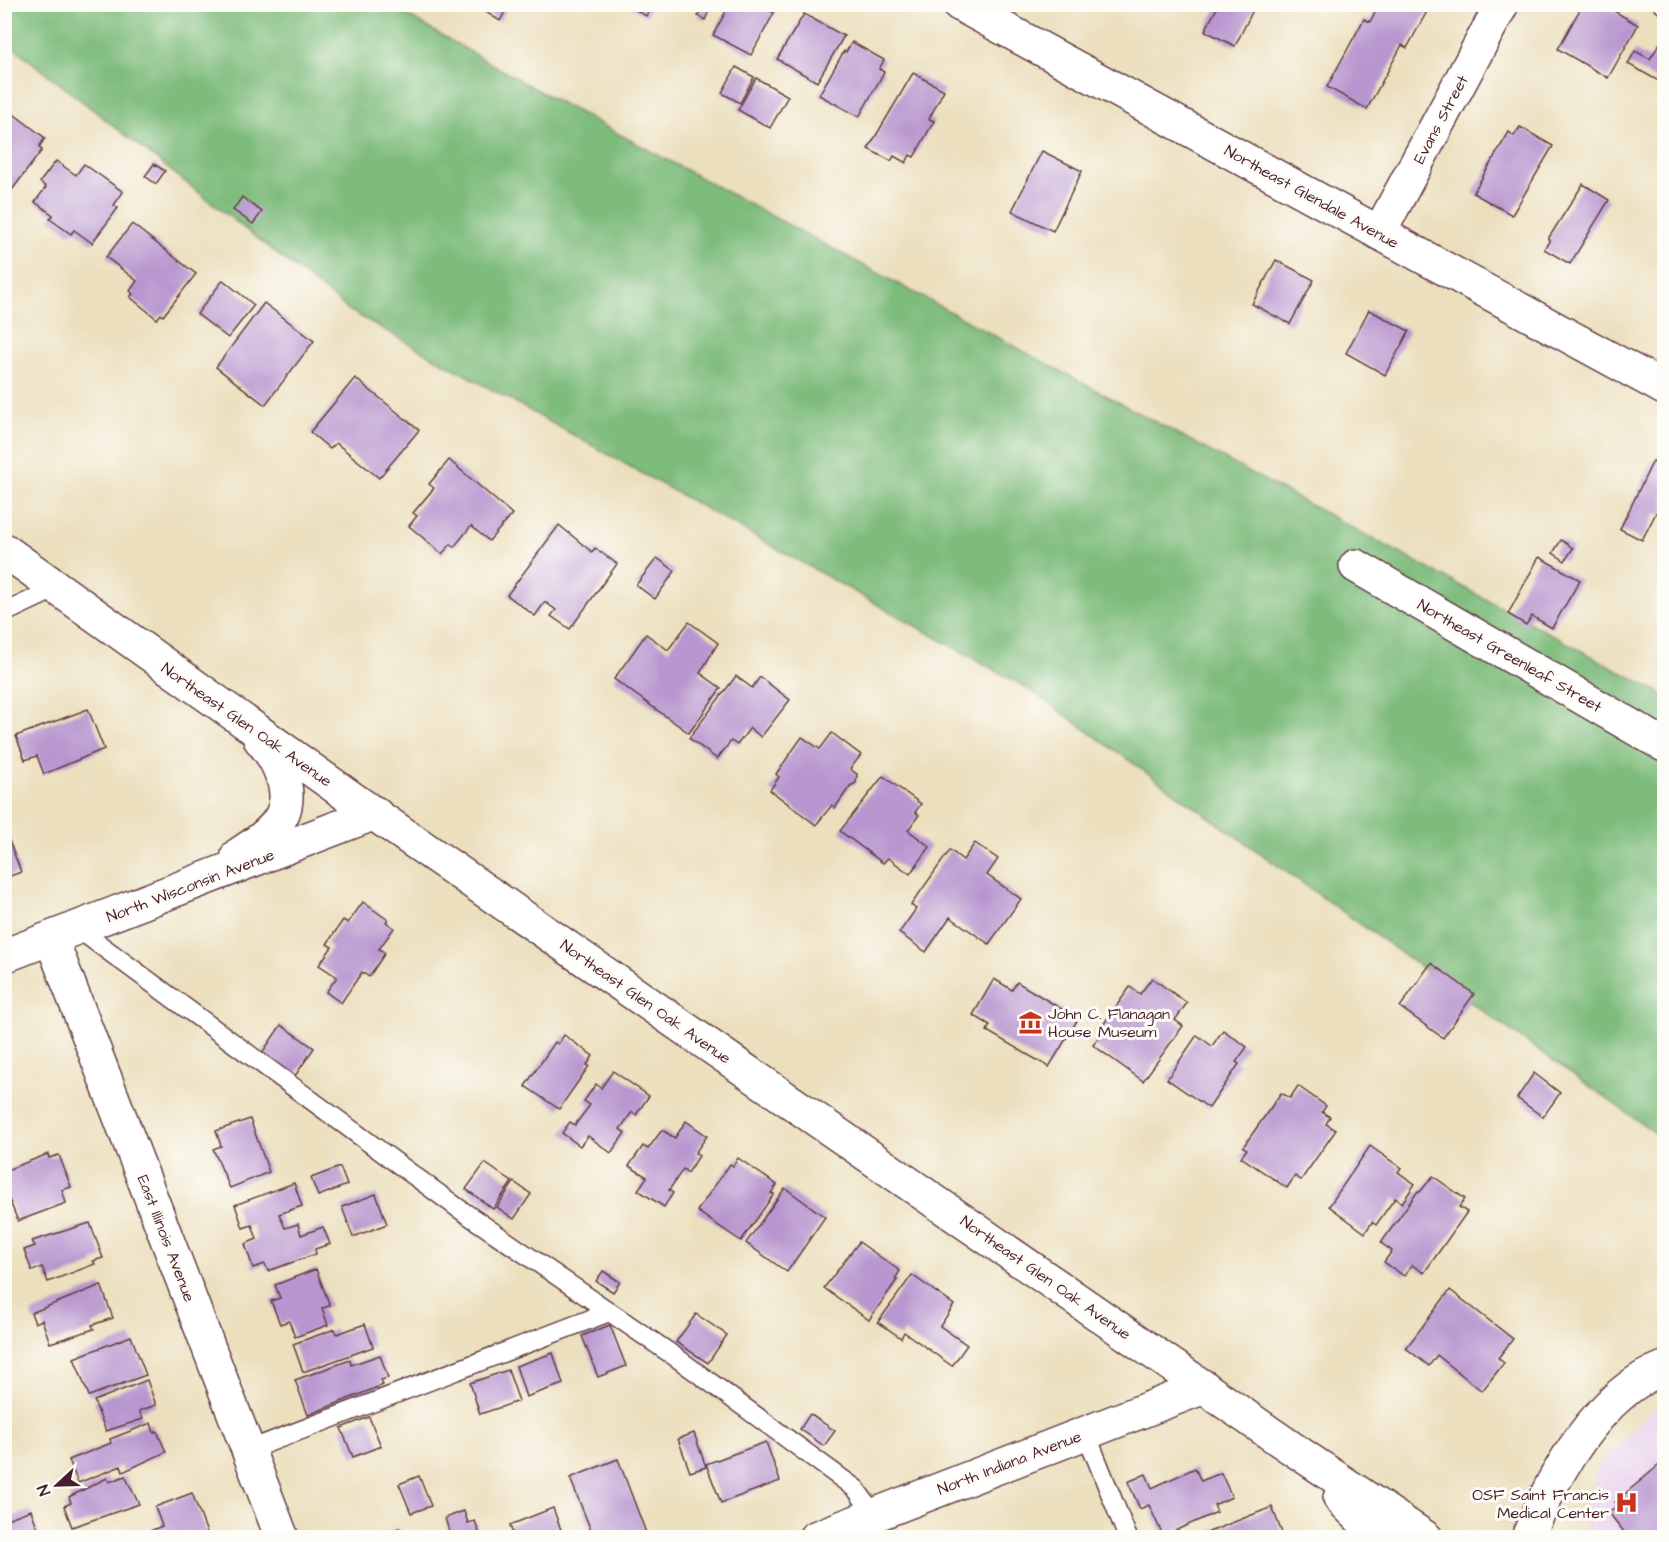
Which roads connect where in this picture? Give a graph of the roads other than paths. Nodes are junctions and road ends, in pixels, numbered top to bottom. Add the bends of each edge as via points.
1 (959, 4) edge
2 (1502, 4) edge
3 (1379, 233) junction
4 (1665, 388) edge
5 (4, 550) edge
6 (1356, 566) dead end
7 (57, 588) junction
8 (4, 613) edge
9 (230, 712) junction
10 (1665, 745) edge
11 (375, 813) junction
12 (163, 895) junction
13 (64, 933) junction
14 (4, 956) edge
15 (609, 1312) junction
16 (1665, 1368) edge
17 (1204, 1387) junction
18 (1086, 1432) junction
19 (1290, 1447) junction
20 (249, 1450) junction
21 (878, 1526) edge
22 (282, 1538) edge
23 (815, 1538) edge
24 (1128, 1538) edge
25 (1380, 1538) edge
26 (1426, 1538) edge
27 (1528, 1538) edge

1 - 3 street, Northeast Glendale Avenue
2 - 3 street, Evans Street
3 - 4 street, Northeast Glendale Avenue
5 - 7 street, Northeast Glen Oak Avenue
6 - 10 street, Northeast Greenleaf Street
7 - 8 lane
7 - 9 street, Northeast Glen Oak Avenue
9 - 11 street, Northeast Glen Oak Avenue
9 - 12 street via 266,745 275,759 284,786 284,810 275,826 248,848
11 - 12 street, North Wisconsin Avenue
11 - 17 street, Northeast Glen Oak Avenue
12 - 13 street, North Wisconsin Avenue
13 - 14 street, North Wisconsin Avenue
13 - 15 lane
13 - 20 street, East Illinois Avenue
15 - 20 lane
15 - 21 lane via 856,1489
16 - 27 street via 1629,1386 1595,1421 1539,1509
17 - 18 street, North Indiana Avenue
17 - 19 street, Northeast Glen Oak Avenue
18 - 21 street, North Indiana Avenue
18 - 24 lane
19 - 25 street, Northeast Glen Oak Avenue
19 - 26 street, Northeast Glen Oak Avenue
20 - 22 street, East Illinois Avenue
21 - 23 street, North Indiana Avenue

